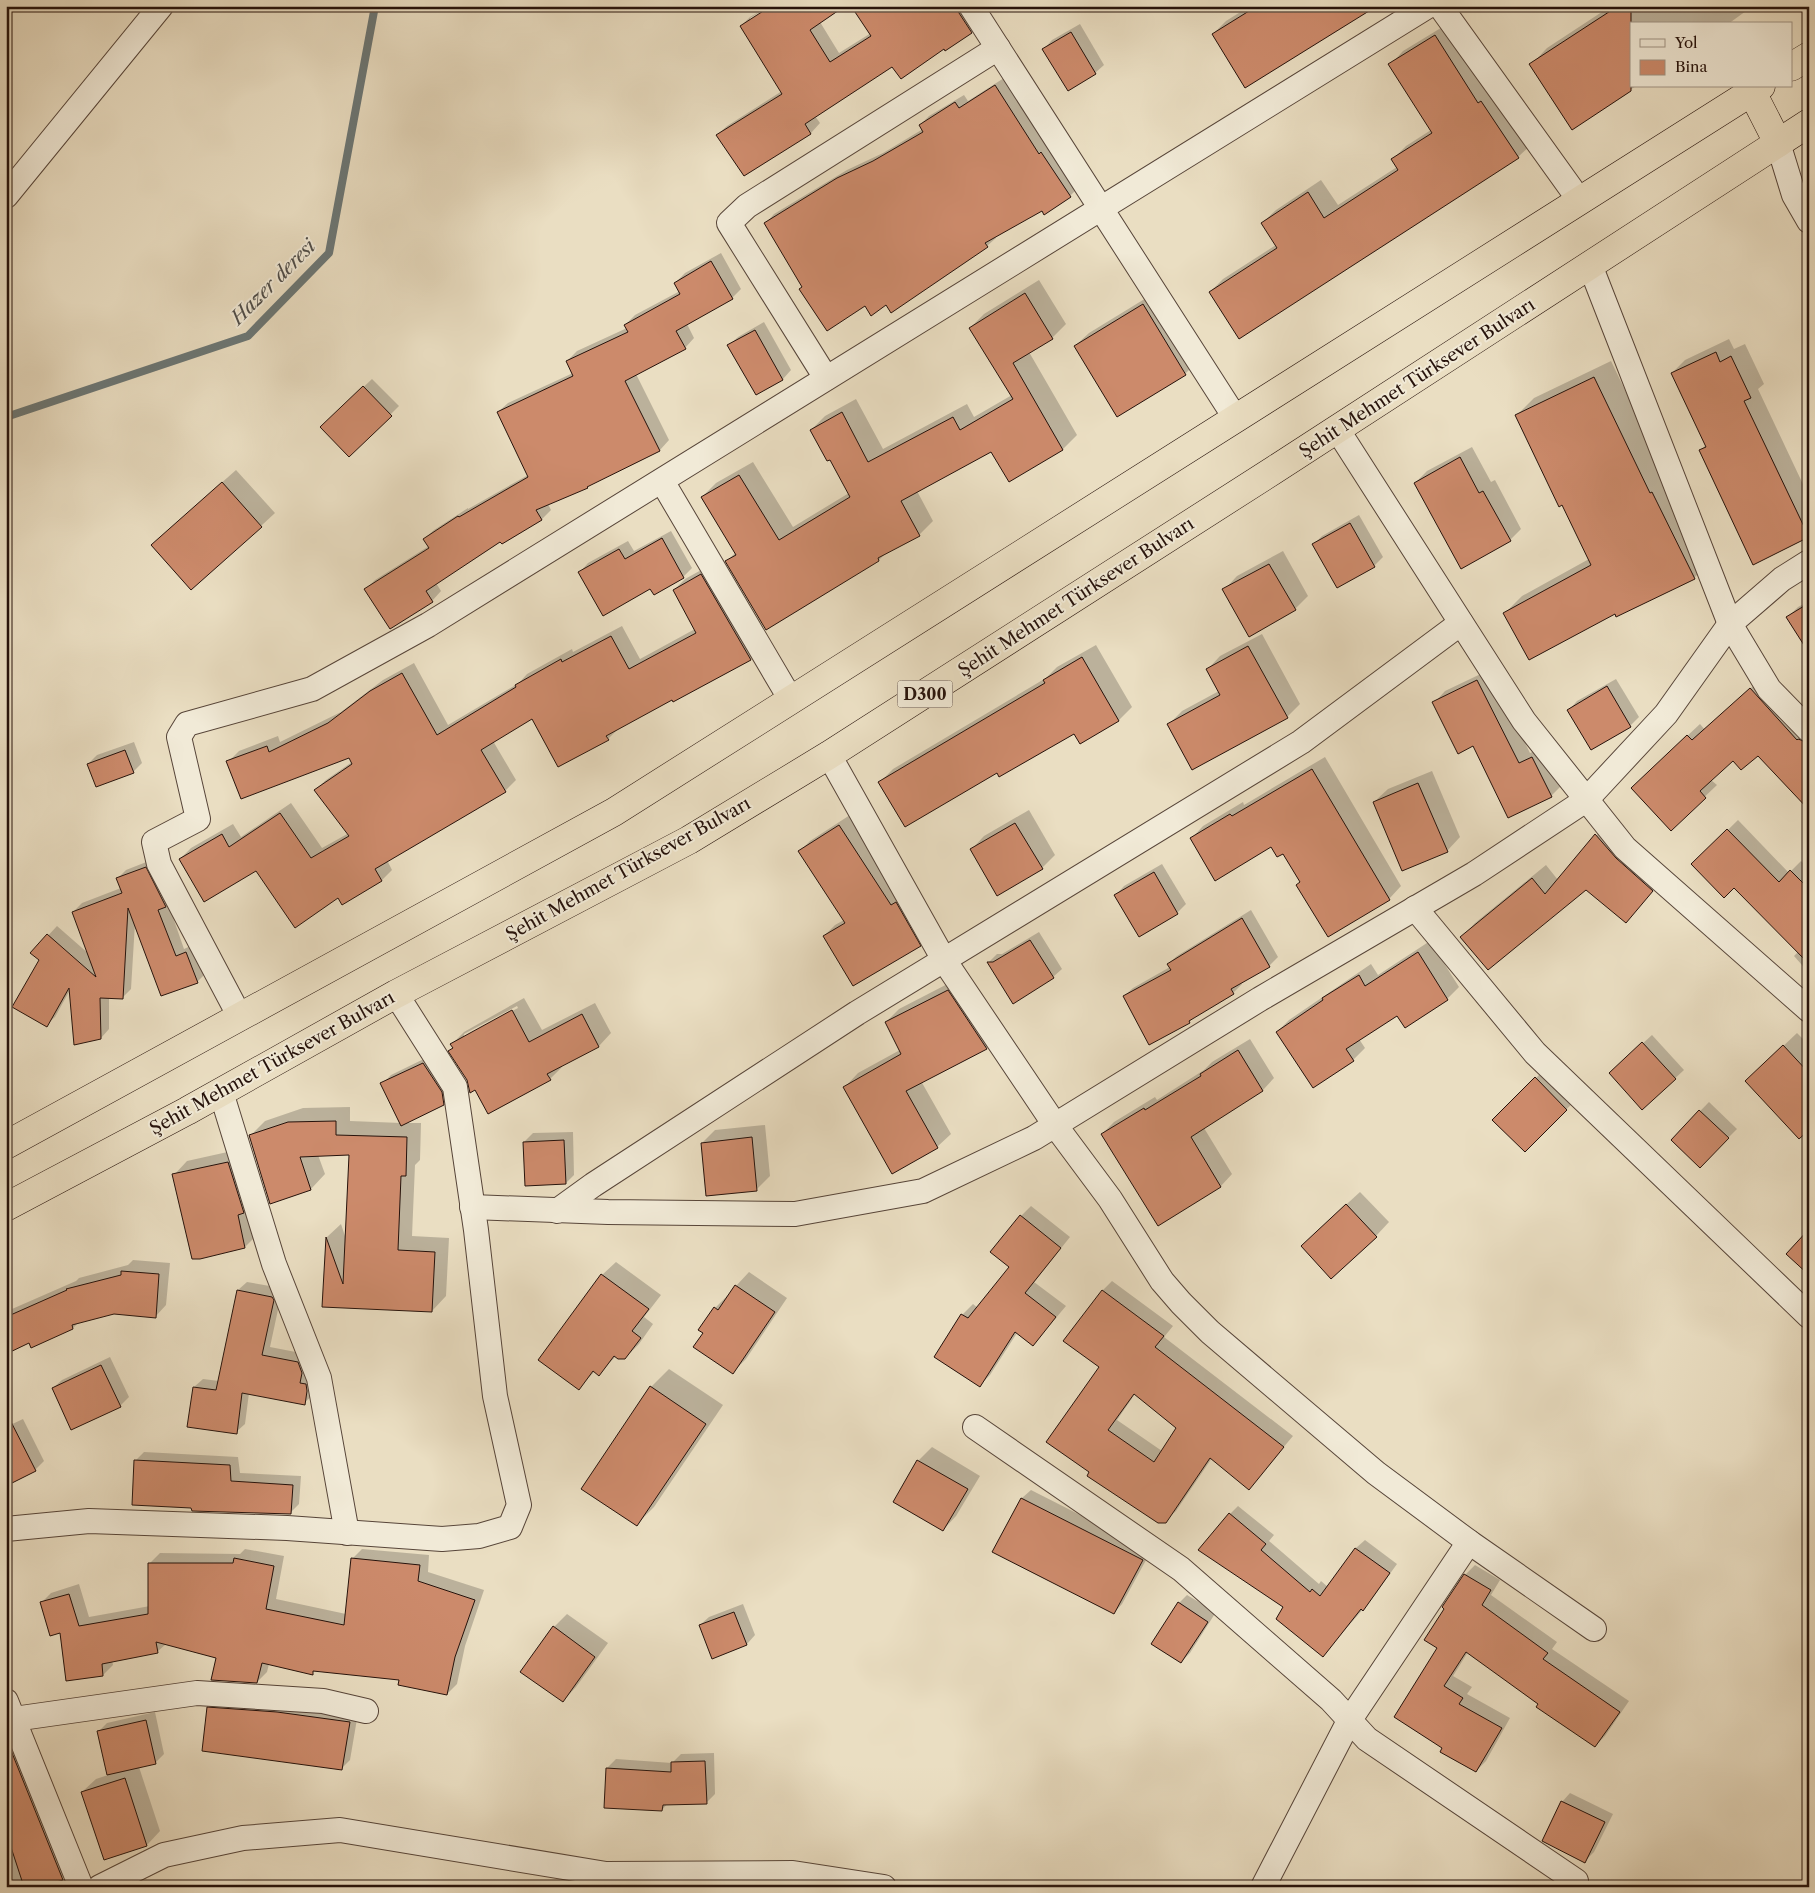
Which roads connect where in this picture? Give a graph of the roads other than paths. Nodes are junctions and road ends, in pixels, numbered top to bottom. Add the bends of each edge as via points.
1 (161, 6) edge
2 (971, 6) edge
3 (1428, 6) edge
4 (1440, 6) edge
5 (998, 48) junction
6 (1809, 56) edge
7 (1792, 66) edge
8 (1757, 89) edge
9 (1809, 123) edge
10 (1778, 143) junction
11 (6, 196) edge
12 (1580, 201) junction
13 (1101, 209) junction
14 (1809, 221) edge
15 (1590, 265) junction
16 (826, 378) junction
17 (1236, 419) junction
18 (1337, 429) junction
19 (662, 481) junction
20 (1809, 562) edge
21 (1461, 623) junction
22 (1730, 624) junction
23 (791, 700) junction
24 (1809, 730) edge
25 (829, 754) junction
26 (1586, 800) junction
27 (1415, 908) junction
28 (944, 960) junction
29 (396, 994) junction
30 (1809, 1010) edge
31 (240, 1017) junction
32 (221, 1092) junction
33 (1054, 1125) junction
34 (6, 1145) edge
35 (6, 1207) edge
36 (472, 1207) junction
37 (557, 1211) junction
38 (1809, 1316) edge
39 (975, 1427) dead end
40 (6, 1529) edge
41 (347, 1532) junction
42 (1469, 1542) junction
43 (1594, 1629) dead end
44 (10, 1710) edge
45 (366, 1711) dead end
46 (1349, 1721) junction
47 (1576, 1881) dead end
48 (81, 1887) edge
49 (100, 1887) edge
50 (884, 1887) edge
51 (1263, 1887) edge

1 - 11 street
2 - 5 street
3 - 13 street
4 - 12 street
5 - 13 street
5 - 16 street via 747,206 729,223
6 - 7 highway
8 - 10 highway
8 - 12 highway
9 - 10 highway, Şehit Mehmet Türksever Bulvarı / D300
10 - 14 street via 1794,195
10 - 15 highway, Şehit Mehmet Türksever Bulvarı / D300
12 - 17 highway
13 - 16 street
13 - 17 street
15 - 18 highway, Şehit Mehmet Türksever Bulvarı / D300
15 - 22 street
16 - 19 street
17 - 23 highway
18 - 21 street
18 - 25 highway, Şehit Mehmet Türksever Bulvarı / D300
19 - 23 street
19 - 31 street via 428,626 312,689 187,724 180,737 198,819 154,842 159,864
20 - 22 street via 1782,580
21 - 26 street via 1524,722
21 - 28 street via 1301,742
22 - 24 street via 1769,689
22 - 26 street via 1666,714
23 - 31 highway via 614,812
25 - 28 street
25 - 29 highway, Şehit Mehmet Türksever Bulvarı / D300 via 689,840
26 - 27 street via 1474,874
26 - 30 street via 1625,848
27 - 33 street
27 - 38 street via 1535,1053
28 - 33 street
28 - 37 street via 858,1012
29 - 32 highway, Şehit Mehmet Türksever Bulvarı / D300
29 - 36 street via 455,1087
31 - 34 highway
32 - 35 highway, Şehit Mehmet Türksever Bulvarı / D300
32 - 41 street via 274,1264 319,1378
33 - 37 street via 1034,1138 922,1191 795,1214
33 - 42 street via 1110,1199 1162,1281 1181,1303 1210,1332 1376,1473
36 - 37 street
36 - 41 street via 496,1396 519,1505 510,1527 479,1536 442,1539
39 - 46 street via 1181,1569 1331,1700
40 - 41 street via 89,1521
42 - 43 street
42 - 46 street
44 - 45 street via 197,1694 324,1701
44 - 48 street
46 - 47 street via 1367,1739
46 - 51 street
49 - 50 street via 164,1855 243,1838 340,1830 606,1874 793,1873

